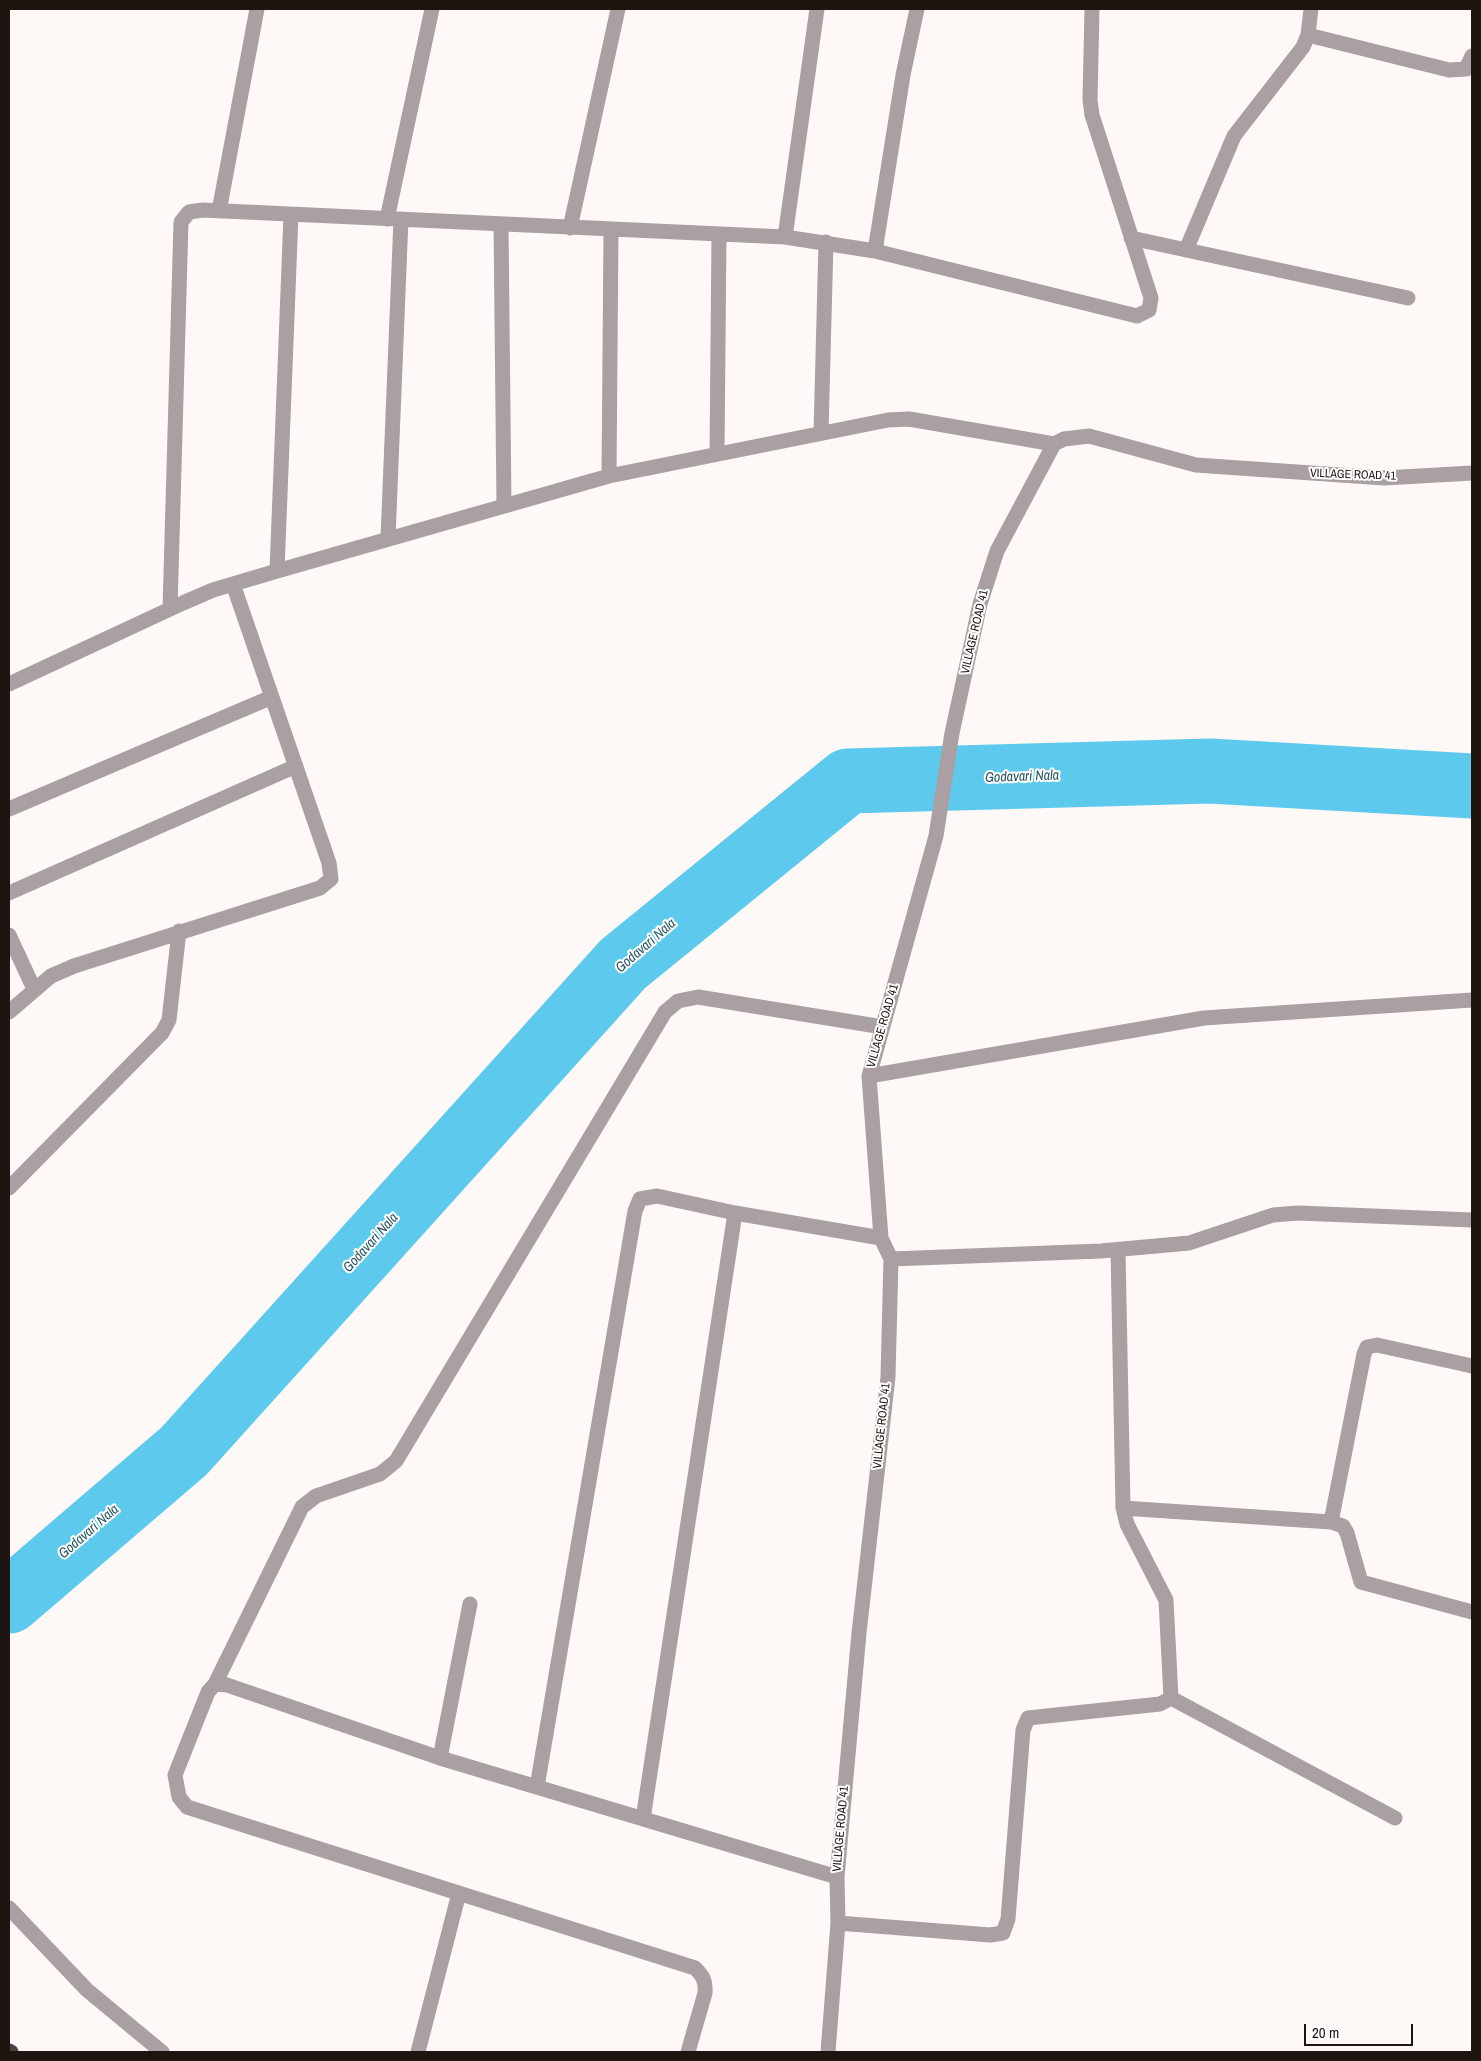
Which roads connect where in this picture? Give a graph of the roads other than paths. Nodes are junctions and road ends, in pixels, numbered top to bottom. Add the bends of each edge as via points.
1 (257, 9) edge
2 (432, 9) edge
3 (618, 9) edge
4 (817, 9) edge
5 (917, 9) edge
6 (1092, 9) edge
7 (1311, 9) edge
8 (1308, 35) junction
9 (1472, 56) edge
10 (219, 211) junction
11 (291, 214) junction
12 (394, 219) junction
13 (501, 225) junction
14 (570, 228) junction
15 (611, 230) junction
16 (719, 235) junction
17 (785, 237) junction
18 (1131, 238) junction
19 (826, 242) junction
20 (1186, 250) junction
21 (875, 251) junction
22 (1408, 298) dead end
23 (821, 433) junction
24 (1054, 444) junction
25 (717, 454) junction
26 (1472, 473) edge
27 (609, 476) junction
28 (504, 506) junction
29 (388, 538) junction
30 (277, 571) junction
31 (233, 584) junction
32 (170, 609) junction
33 (9, 684) edge
34 (272, 697) junction
35 (296, 766) junction
36 (9, 809) edge
37 (9, 893) edge
38 (179, 931) junction
39 (9, 935) edge
40 (34, 989) junction
41 (1472, 1000) edge
42 (9, 1012) edge
43 (883, 1027) junction
44 (869, 1076) junction
45 (9, 1188) edge
46 (735, 1213) junction
47 (1472, 1220) edge
48 (881, 1238) junction
49 (1118, 1250) junction
50 (891, 1259) junction
51 (1472, 1366) edge
52 (1123, 1508) junction
53 (1331, 1522) junction
54 (470, 1604) dead end
55 (1472, 1612) edge
56 (215, 1684) junction
57 (1171, 1698) junction
58 (440, 1758) junction
59 (537, 1787) junction
60 (1395, 1818) dead end
61 (643, 1819) junction
62 (837, 1877) junction
63 (459, 1893) junction
64 (9, 1908) edge
65 (838, 1923) junction
66 (162, 2052) edge
67 (418, 2052) edge
68 (688, 2052) edge
69 (828, 2052) edge

1 - 10 street
2 - 12 street
3 - 14 street
4 - 17 street
5 - 21 street via 902,75
6 - 18 street via 1092,115
7 - 8 street
8 - 9 street via 1449,70 1466,69
8 - 20 street via 1303,47 1234,136
10 - 11 street
10 - 32 street via 189,212 181,222
11 - 12 street
11 - 30 street
12 - 13 street
12 - 29 street
13 - 14 street
13 - 28 street
14 - 15 street
15 - 16 street
15 - 27 street
16 - 17 street
16 - 25 street
17 - 19 street
18 - 20 street
18 - 21 street via 1151,298 1149,310 1137,316
19 - 21 street
19 - 23 street
20 - 22 street
23 - 24 street via 872,422 909,419
23 - 25 street
24 - 26 street, VILLAGE ROAD 41 via 1064,439 1089,436 1196,465 1279,471 1384,478
24 - 43 street, VILLAGE ROAD 41 via 997,551 980,604 952,733 936,836
25 - 27 street
27 - 28 street
28 - 29 street
29 - 30 street
30 - 31 street
31 - 32 street
31 - 34 street
32 - 33 street
34 - 35 street
34 - 36 street
35 - 37 street
35 - 38 street via 329,863 331,880 320,888
38 - 40 street via 74,966 51,976
38 - 45 street via 169,1020 162,1033
39 - 40 street
40 - 42 street
41 - 44 street via 1204,1018
43 - 44 street, VILLAGE ROAD 41
43 - 56 street via 698,997 678,1001 665,1012 396,1461 380,1474 316,1496 302,1507
44 - 48 street, VILLAGE ROAD 41
46 - 48 street
46 - 59 street via 657,1196 640,1199 635,1211
46 - 61 street
47 - 49 street via 1298,1212 1272,1215 1189,1243
48 - 50 street, VILLAGE ROAD 41
49 - 50 street
49 - 52 street
50 - 62 street, VILLAGE ROAD 41 via 888,1377 859,1633
51 - 53 street via 1377,1345 1367,1347
52 - 53 street
52 - 57 street via 1127,1524 1166,1600
53 - 55 street via 1343,1526 1347,1533 1361,1582
54 - 58 street
56 - 58 street via 227,1685
56 - 63 street via 208,1692 175,1775 179,1797 187,1807
57 - 60 street
57 - 65 street via 1160,1704 1028,1718 1023,1730 1008,1919 1003,1933 990,1935
58 - 59 street
59 - 61 street
61 - 62 street
62 - 65 street, VILLAGE ROAD 41
63 - 67 street
63 - 68 street via 695,1968 706,1984
64 - 66 street via 87,1990
65 - 69 street, VILLAGE ROAD 41

